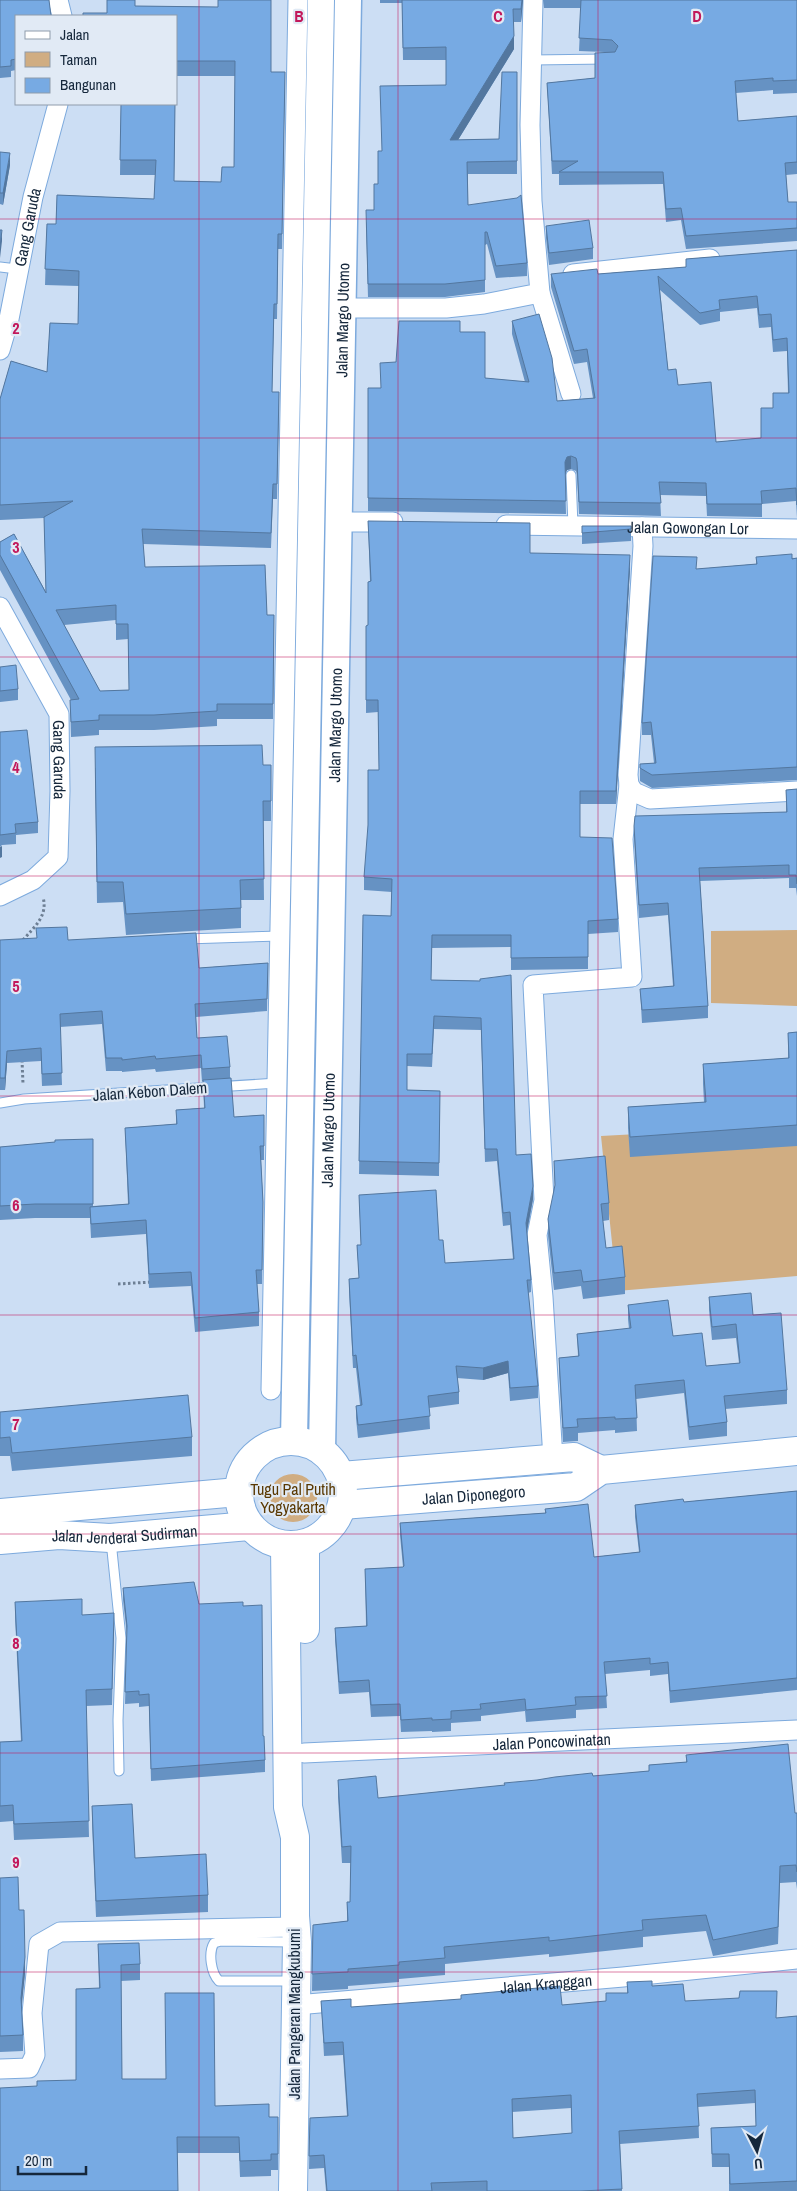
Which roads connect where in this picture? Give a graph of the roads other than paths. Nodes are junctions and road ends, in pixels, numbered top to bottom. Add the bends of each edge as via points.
1 (58, 0) edge
2 (298, 0) edge
3 (321, 0) edge
4 (348, 0) edge
5 (533, 0) edge
6 (62, 15) edge
7 (320, 32) junction
8 (348, 32) junction
9 (612, 59) edge
10 (532, 60) junction
11 (58, 105) edge
12 (318, 141) junction
13 (346, 141) junction
14 (316, 248) junction
15 (344, 248) junction
16 (731, 257) edge
17 (9, 268) edge
18 (540, 285) junction
19 (343, 308) junction
20 (0, 350) edge
21 (314, 358) junction
22 (342, 358) junction
23 (571, 394) dead end
24 (571, 474) dead end
25 (311, 521) junction
26 (339, 522) junction
27 (410, 523) edge
28 (487, 524) edge
29 (573, 526) junction
30 (642, 527) junction
31 (797, 529) edge
32 (0, 607) edge
33 (307, 731) junction
34 (335, 731) junction
35 (629, 785) junction
36 (797, 791) edge
37 (305, 847) junction
38 (333, 847) junction
39 (0, 896) edge
40 (181, 939) edge
41 (294, 941) junction
42 (331, 958) junction
43 (328, 1080) junction
44 (289, 1082) junction
45 (0, 1103) edge
46 (299, 1178) junction
47 (327, 1179) junction
48 (296, 1292) junction
49 (325, 1292) junction
50 (271, 1390) dead end
51 (294, 1440) junction
52 (322, 1450) junction
53 (797, 1452) edge
54 (553, 1459) junction
55 (601, 1470) junction
56 (341, 1476) junction
57 (238, 1492) junction
58 (342, 1505) junction
59 (0, 1513) edge
60 (250, 1526) junction
61 (110, 1538) junction
62 (0, 1540) edge
63 (295, 1545) junction
64 (797, 1730) edge
65 (304, 1753) junction
66 (119, 1771) dead end
67 (295, 1837) junction
68 (296, 1934) junction
69 (797, 1959) edge
70 (296, 1993) junction
71 (0, 2069) edge
72 (293, 2191) edge

1 - 6 street
2 - 41 street
3 - 7 main road, Jalan Margo Utomo
4 - 8 main road, Jalan Margo Utomo
5 - 10 street
7 - 8 main road
7 - 12 main road, Jalan Margo Utomo
8 - 13 main road, Jalan Margo Utomo
9 - 10 lane
10 - 18 street via 532,201
11 - 17 street, Gang Garuda via 33,197
12 - 13 main road
12 - 14 main road, Jalan Margo Utomo
13 - 15 main road, Jalan Margo Utomo
14 - 15 main road
14 - 21 main road, Jalan Margo Utomo
15 - 19 main road, Jalan Margo Utomo
16 - 18 street via 675,261
17 - 20 street, Gang Garuda via 9,319
18 - 19 street via 484,304 446,308
18 - 23 street
19 - 22 main road, Jalan Margo Utomo
21 - 22 main road
21 - 25 main road, Jalan Margo Utomo
22 - 26 main road, Jalan Margo Utomo
24 - 29 lane
25 - 26 main road
25 - 33 main road, Jalan Margo Utomo
26 - 27 street
26 - 34 main road, Jalan Margo Utomo
28 - 29 street, Jalan Gowongan Lor
29 - 30 street, Jalan Gowongan Lor
30 - 31 street, Jalan Gowongan Lor
30 - 35 street
32 - 39 street, Gang Garuda via 59,714 60,791 58,857 33,880
33 - 34 main road
33 - 37 main road, Jalan Margo Utomo
34 - 38 main road, Jalan Margo Utomo
35 - 36 street via 634,792 650,799
35 - 54 street via 623,839 632,977 533,985 544,1200 537,1235
37 - 38 main road
37 - 41 main road, Jalan Margo Utomo
38 - 42 main road, Jalan Margo Utomo
40 - 41 lane
41 - 42 main road
41 - 44 main road, Jalan Margo Utomo
42 - 43 main road, Jalan Margo Utomo
43 - 44 main road
43 - 47 main road, Jalan Margo Utomo
44 - 45 lane, Jalan Kebon Dalem
44 - 46 main road, Jalan Margo Utomo
44 - 50 street
46 - 47 main road
46 - 48 main road, Jalan Margo Utomo
47 - 49 main road, Jalan Margo Utomo
48 - 49 main road
48 - 51 main road, Jalan Margo Utomo
49 - 52 main road, Jalan Margo Utomo
51 - 52 main road
51 - 57 main road via 264,1448 251,1459 242,1474
52 - 56 main road
53 - 55 main road, Jalan Diponegoro
54 - 55 main road, Jalan Diponegoro via 574,1457
54 - 56 main road, Jalan Diponegoro
55 - 58 main road, Jalan Diponegoro via 576,1486
56 - 58 main road via 344,1490
57 - 59 main road, Jalan Jenderal Sudirman
57 - 60 main road via 241,1510
58 - 63 main road via 330,1529 316,1540
60 - 61 main road, Jalan Jenderal Sudirman
60 - 63 main road via 263,1538
61 - 62 main road, Jalan Jenderal Sudirman via 59,1535
61 - 66 lane via 121,1638
63 - 65 main road, Jalan Pangeran Mangkubumi
63 - 67 main road, Jalan Pangeran Mangkubumi via 288,1807
64 - 65 street, Jalan Poncowinatan
65 - 67 main road, Jalan Pangeran Mangkubumi via 303,1806
67 - 68 main road, Jalan Pangeran Mangkubumi
68 - 70 main road, Jalan Pangeran Mangkubumi
68 - 70 lane via 214,1943 211,1949 213,1974 219,1981
68 - 71 street via 60,1932 39,1944 32,2013 35,2055 29,2068
69 - 70 street, Jalan Kranggan via 623,1977
70 - 72 main road, Jalan Pangeran Mangkubumi

